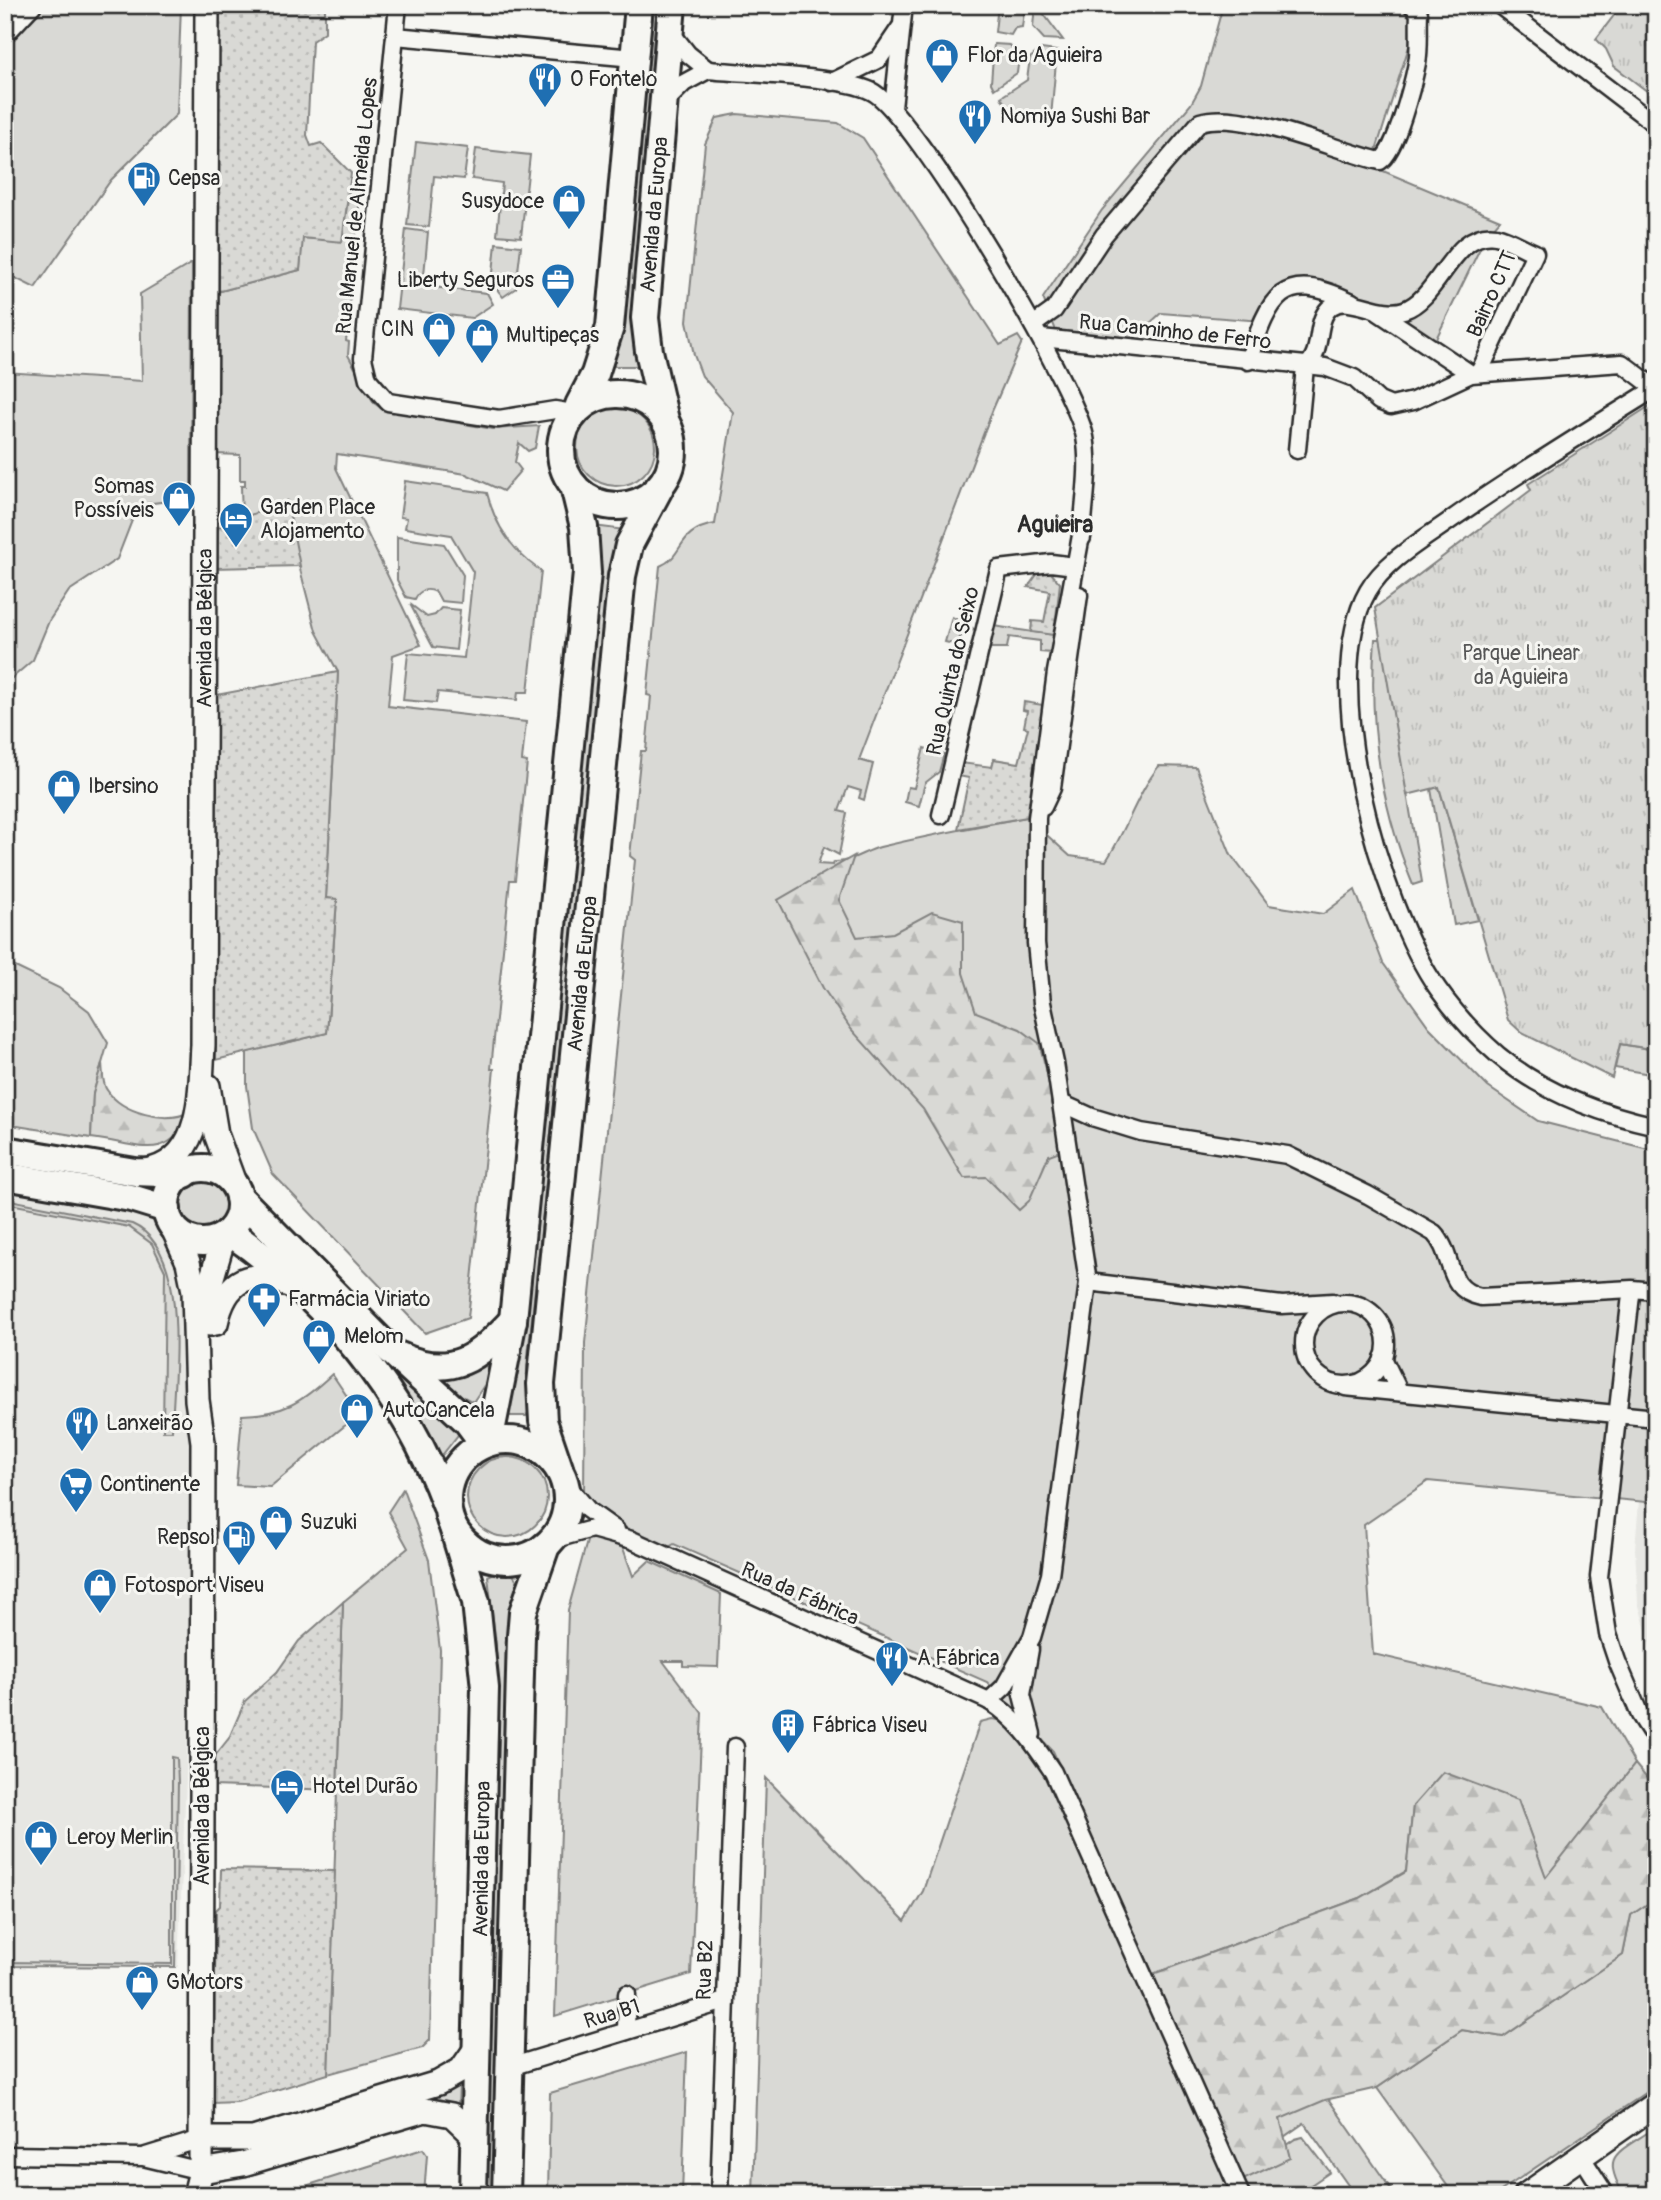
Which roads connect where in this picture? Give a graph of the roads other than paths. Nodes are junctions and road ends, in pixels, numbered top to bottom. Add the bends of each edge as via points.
1 (33, 5) edge
2 (206, 5) edge
3 (398, 5) edge
4 (639, 5) edge
5 (904, 5) edge
6 (1412, 5) edge
7 (1499, 5) edge
8 (671, 18) edge
9 (902, 26) junction
10 (5, 35) edge
11 (395, 36) junction
12 (634, 58) junction
13 (879, 58) junction
14 (708, 70) junction
15 (832, 82) junction
16 (873, 92) junction
17 (664, 104) junction
18 (893, 108) junction
19 (1656, 125) edge
20 (1358, 305) junction
21 (1378, 312) junction
22 (1037, 331) junction
23 (1248, 361) junction
24 (1304, 367) junction
25 (1475, 374) junction
26 (1656, 388) edge
27 (576, 409) junction
28 (665, 420) junction
29 (1297, 450) dead end
30 (574, 486) junction
31 (660, 487) junction
32 (1082, 530) junction
33 (1075, 566) junction
34 (941, 815) dead end
35 (1037, 818) junction
36 (203, 1045) junction
37 (1061, 1103) junction
38 (1656, 1126) edge
39 (5, 1150) edge
40 (135, 1172) junction
41 (189, 1172) junction
42 (5, 1176) edge
43 (5, 1184) edge
44 (66, 1186) junction
45 (238, 1194) junction
46 (170, 1217) junction
47 (226, 1234) junction
48 (1088, 1282) junction
49 (302, 1291) junction
50 (1656, 1291) edge
51 (1631, 1295) dead end
52 (1333, 1302) junction
53 (1282, 1305) junction
54 (513, 1320) junction
55 (1308, 1329) junction
56 (391, 1351) junction
57 (1382, 1358) junction
58 (209, 1364) junction
59 (1345, 1387) junction
60 (1399, 1391) junction
61 (1619, 1413) junction
62 (1656, 1418) edge
63 (203, 1442) junction
64 (487, 1443) junction
65 (562, 1476) junction
66 (450, 1518) junction
67 (632, 1540) junction
68 (549, 1543) junction
69 (1032, 1636) junction
70 (989, 1701) junction
71 (1656, 1740) edge
72 (735, 1746) dead end
73 (1038, 1749) junction
74 (627, 1994) dead end
75 (725, 2001) junction
76 (626, 2031) junction
77 (477, 2047) junction
78 (510, 2067) junction
79 (1656, 2104) edge
80 (475, 2137) junction
81 (201, 2138) junction
82 (5, 2155) edge
83 (1581, 2156) junction
84 (143, 2157) junction
85 (201, 2171) junction
86 (195, 2195) edge
87 (207, 2195) edge
88 (473, 2195) edge
89 (506, 2195) edge
90 (719, 2195) edge
91 (1241, 2195) edge
92 (1526, 2195) edge
93 (1606, 2195) edge

1 - 10 street
2 - 36 main road, Avenida da Bélgica
3 - 11 street, Rua Manuel de Almeida Lopes
4 - 12 main road, Avenida da Europa
5 - 9 street
6 - 22 street via 1419,13 1418,61 1385,158 1356,156 1255,124 1214,118 1200,122 1104,235
7 - 19 street
8 - 14 street via 688,54
8 - 17 main road, Avenida da Europa
9 - 13 street
9 - 18 street
11 - 12 street
11 - 27 street, Rua Manuel de Almeida Lopes via 363,358 368,379 388,402 499,419
12 - 27 main road, Avenida da Europa via 610,327 595,374
13 - 15 street
13 - 16 street
14 - 15 street
14 - 17 street via 684,83
15 - 16 street
16 - 18 street
17 - 28 main road, Avenida da Europa via 645,318
18 - 22 street via 944,179
20 - 21 street, Bairro CTT
20 - 23 street, Bairro CTT via 1316,287 1284,292 1265,314
20 - 24 street via 1343,302 1328,309 1314,359
21 - 25 street, Bairro CTT
21 - 25 street, Bairro CTT via 1401,311 1419,302 1456,254 1486,236 1535,253
22 - 23 street, Rua Caminho de Ferro
22 - 32 street via 1085,438
23 - 24 street, Rua Caminho de Ferro
24 - 25 street, Rua Caminho de Ferro via 1345,373 1391,406
24 - 29 street
25 - 26 street via 1622,363
26 - 38 street via 1400,556 1370,588 1357,613 1349,653 1354,751 1382,865 1407,931 1437,988 1499,1056 1532,1079 1581,1102
27 - 28 main road via 606,394 623,394 654,407
27 - 30 main road via 561,448 564,469
28 - 31 main road via 674,447 673,461
30 - 31 main road via 589,499 627,506
30 - 54 main road, Avenida da Europa via 584,527 587,573
31 - 65 main road, Avenida da Europa via 629,545 622,576 541,1384 543,1421
32 - 33 street
32 - 35 street via 1079,596 1052,788
33 - 34 street, Rua Quinta do Seixo via 1051,563 999,569
33 - 35 street
35 - 37 street via 1036,943
36 - 40 main road, Avenida da Bélgica via 197,1118 191,1135 184,1148 163,1166
36 - 41 main road via 202,1113
36 - 45 main road via 216,1134
37 - 48 street
37 - 50 street via 1141,1132 1275,1152 1300,1161 1434,1233 1443,1242 1460,1288 1469,1294
39 - 40 main road
40 - 41 main road
41 - 45 main road via 214,1170 232,1181
41 - 46 main road via 168,1192
42 - 44 main road
43 - 44 street via 47,1192
44 - 46 main road via 131,1198
45 - 47 main road, Avenida da Bélgica via 239,1216
45 - 56 main road
46 - 47 main road via 190,1240 202,1242
46 - 63 main road, Avenida da Bélgica via 194,1291
47 - 49 main road, Avenida da Europa via 262,1253
47 - 58 main road, Avenida da Bélgica via 211,1281
48 - 53 street
48 - 69 street via 1049,1575
49 - 58 main road, Avenida da Bélgica via 274,1277 261,1276 232,1287 223,1297 217,1317
49 - 66 main road, Avenida da Europa via 386,1387 428,1457
51 - 61 street
52 - 53 street
52 - 55 street
52 - 57 street via 1346,1301 1371,1310 1385,1332
53 - 55 street via 1299,1315
54 - 56 main road via 483,1351 461,1363 426,1366
54 - 64 main road, Avenida da Europa
55 - 59 street via 1308,1363 1319,1377
56 - 64 main road
57 - 59 street via 1370,1378
57 - 60 street
58 - 63 main road, Avenida da Bélgica via 209,1422
59 - 60 street
60 - 61 street
61 - 62 street
61 - 71 street via 1599,1577 1608,1634 1627,1687
63 - 81 main road, Avenida da Bélgica
64 - 65 main road via 509,1439 528,1443 545,1453
64 - 66 main road via 461,1461 452,1475
65 - 67 street via 588,1510
65 - 68 main road via 568,1501 565,1518
66 - 68 main road via 471,1547 495,1559 531,1555
66 - 77 main road, Avenida da Europa via 476,1602 485,1688
67 - 68 street via 592,1529
67 - 70 street, Rua da Fábrica
68 - 78 main road, Avenida da Europa via 523,1612 521,1636
69 - 70 street via 1004,1687
69 - 73 street via 1023,1695 1026,1719
70 - 73 street, Rua da Fábrica via 1008,1713
72 - 75 street, Rua B2
73 - 91 street, Rua da Fábrica via 1066,1799
74 - 76 street
75 - 76 street, Rua B1
75 - 90 street, Rua B2
76 - 78 street, Rua B1
77 - 80 main road, Avenida da Europa
77 - 81 main road via 461,2070 438,2083 253,2139
78 - 89 main road, Avenida da Europa
79 - 83 main road
80 - 85 main road via 452,2115 425,2110 243,2164
80 - 88 main road, Avenida da Europa
81 - 84 street
81 - 85 main road, Avenida da Bélgica
82 - 84 street
83 - 92 main road
83 - 93 street
84 - 85 street
85 - 86 main road, Avenida da Bélgica
85 - 87 main road, Avenida da Bélgica

